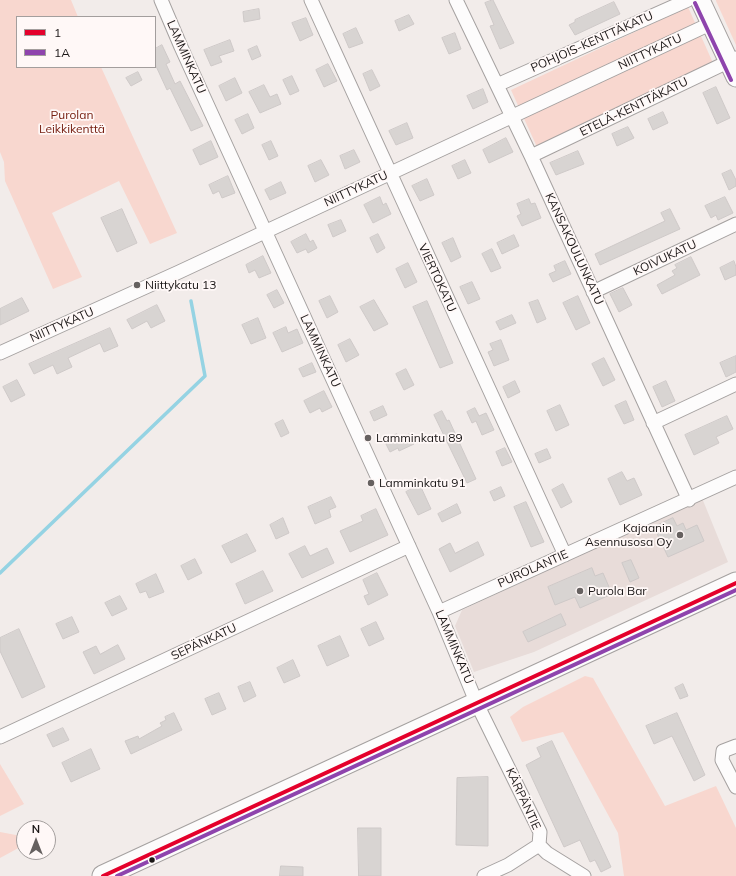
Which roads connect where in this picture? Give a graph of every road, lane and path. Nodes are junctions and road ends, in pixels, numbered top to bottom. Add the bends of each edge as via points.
1 (162, 0) edge
2 (311, 0) edge
3 (456, 0) edge
4 (688, 0) edge
5 (700, 0) edge
6 (712, 23) junction
7 (734, 65) edge
8 (497, 85) junction
9 (511, 117) junction
10 (531, 156) junction
11 (389, 174) junction
12 (736, 224) edge
13 (265, 232) junction
14 (593, 292) junction
15 (0, 353) edge
16 (736, 384) edge
17 (653, 423) junction
18 (736, 477) edge
19 (689, 500) junction
20 (409, 546) junction
21 (565, 555) junction
22 (736, 583) edge
23 (439, 612) junction
24 (477, 704) junction
25 (0, 737) edge
26 (736, 746) edge
27 (736, 787) edge
28 (539, 845) junction
29 (104, 876) edge
30 (484, 876) edge
31 (584, 876) edge

1 - 13 street, LAMMINKATU
2 - 11 street, VIERTOKATU
3 - 8 street, KANSAKOULUNKATU
4 - 8 street, POHJOIS-KENTTÄKATU
5 - 6 street
6 - 7 street
6 - 9 street, NIITTYKATU
7 - 10 street, ETELÄ-KENTTÄKATU
8 - 9 street, KANSAKOULUNKATU
9 - 10 street, KANSAKOULUNKATU
9 - 11 street, NIITTYKATU
10 - 14 street, KANSAKOULUNKATU
11 - 13 street, NIITTYKATU
11 - 21 street, VIERTOKATU
12 - 14 street, KOIVUKATU
13 - 15 street, NIITTYKATU
13 - 20 street, LAMMINKATU
14 - 17 street, KANSAKOULUNKATU
16 - 17 street
17 - 19 street, KANSAKOULUNKATU
18 - 19 street, PUROLANTIE
19 - 21 street, PUROLANTIE
20 - 23 street, LAMMINKATU
20 - 25 street, SEPÄNKATU
21 - 23 street, PUROLANTIE
22 - 24 main road
23 - 24 street, LAMMINKATU
24 - 28 street, KÄRPÄNTIE via 540,832
24 - 29 main road
26 - 27 street via 723,751 722,760
28 - 30 street via 514,862
28 - 31 street, KÄRPÄNTIE via 557,860

